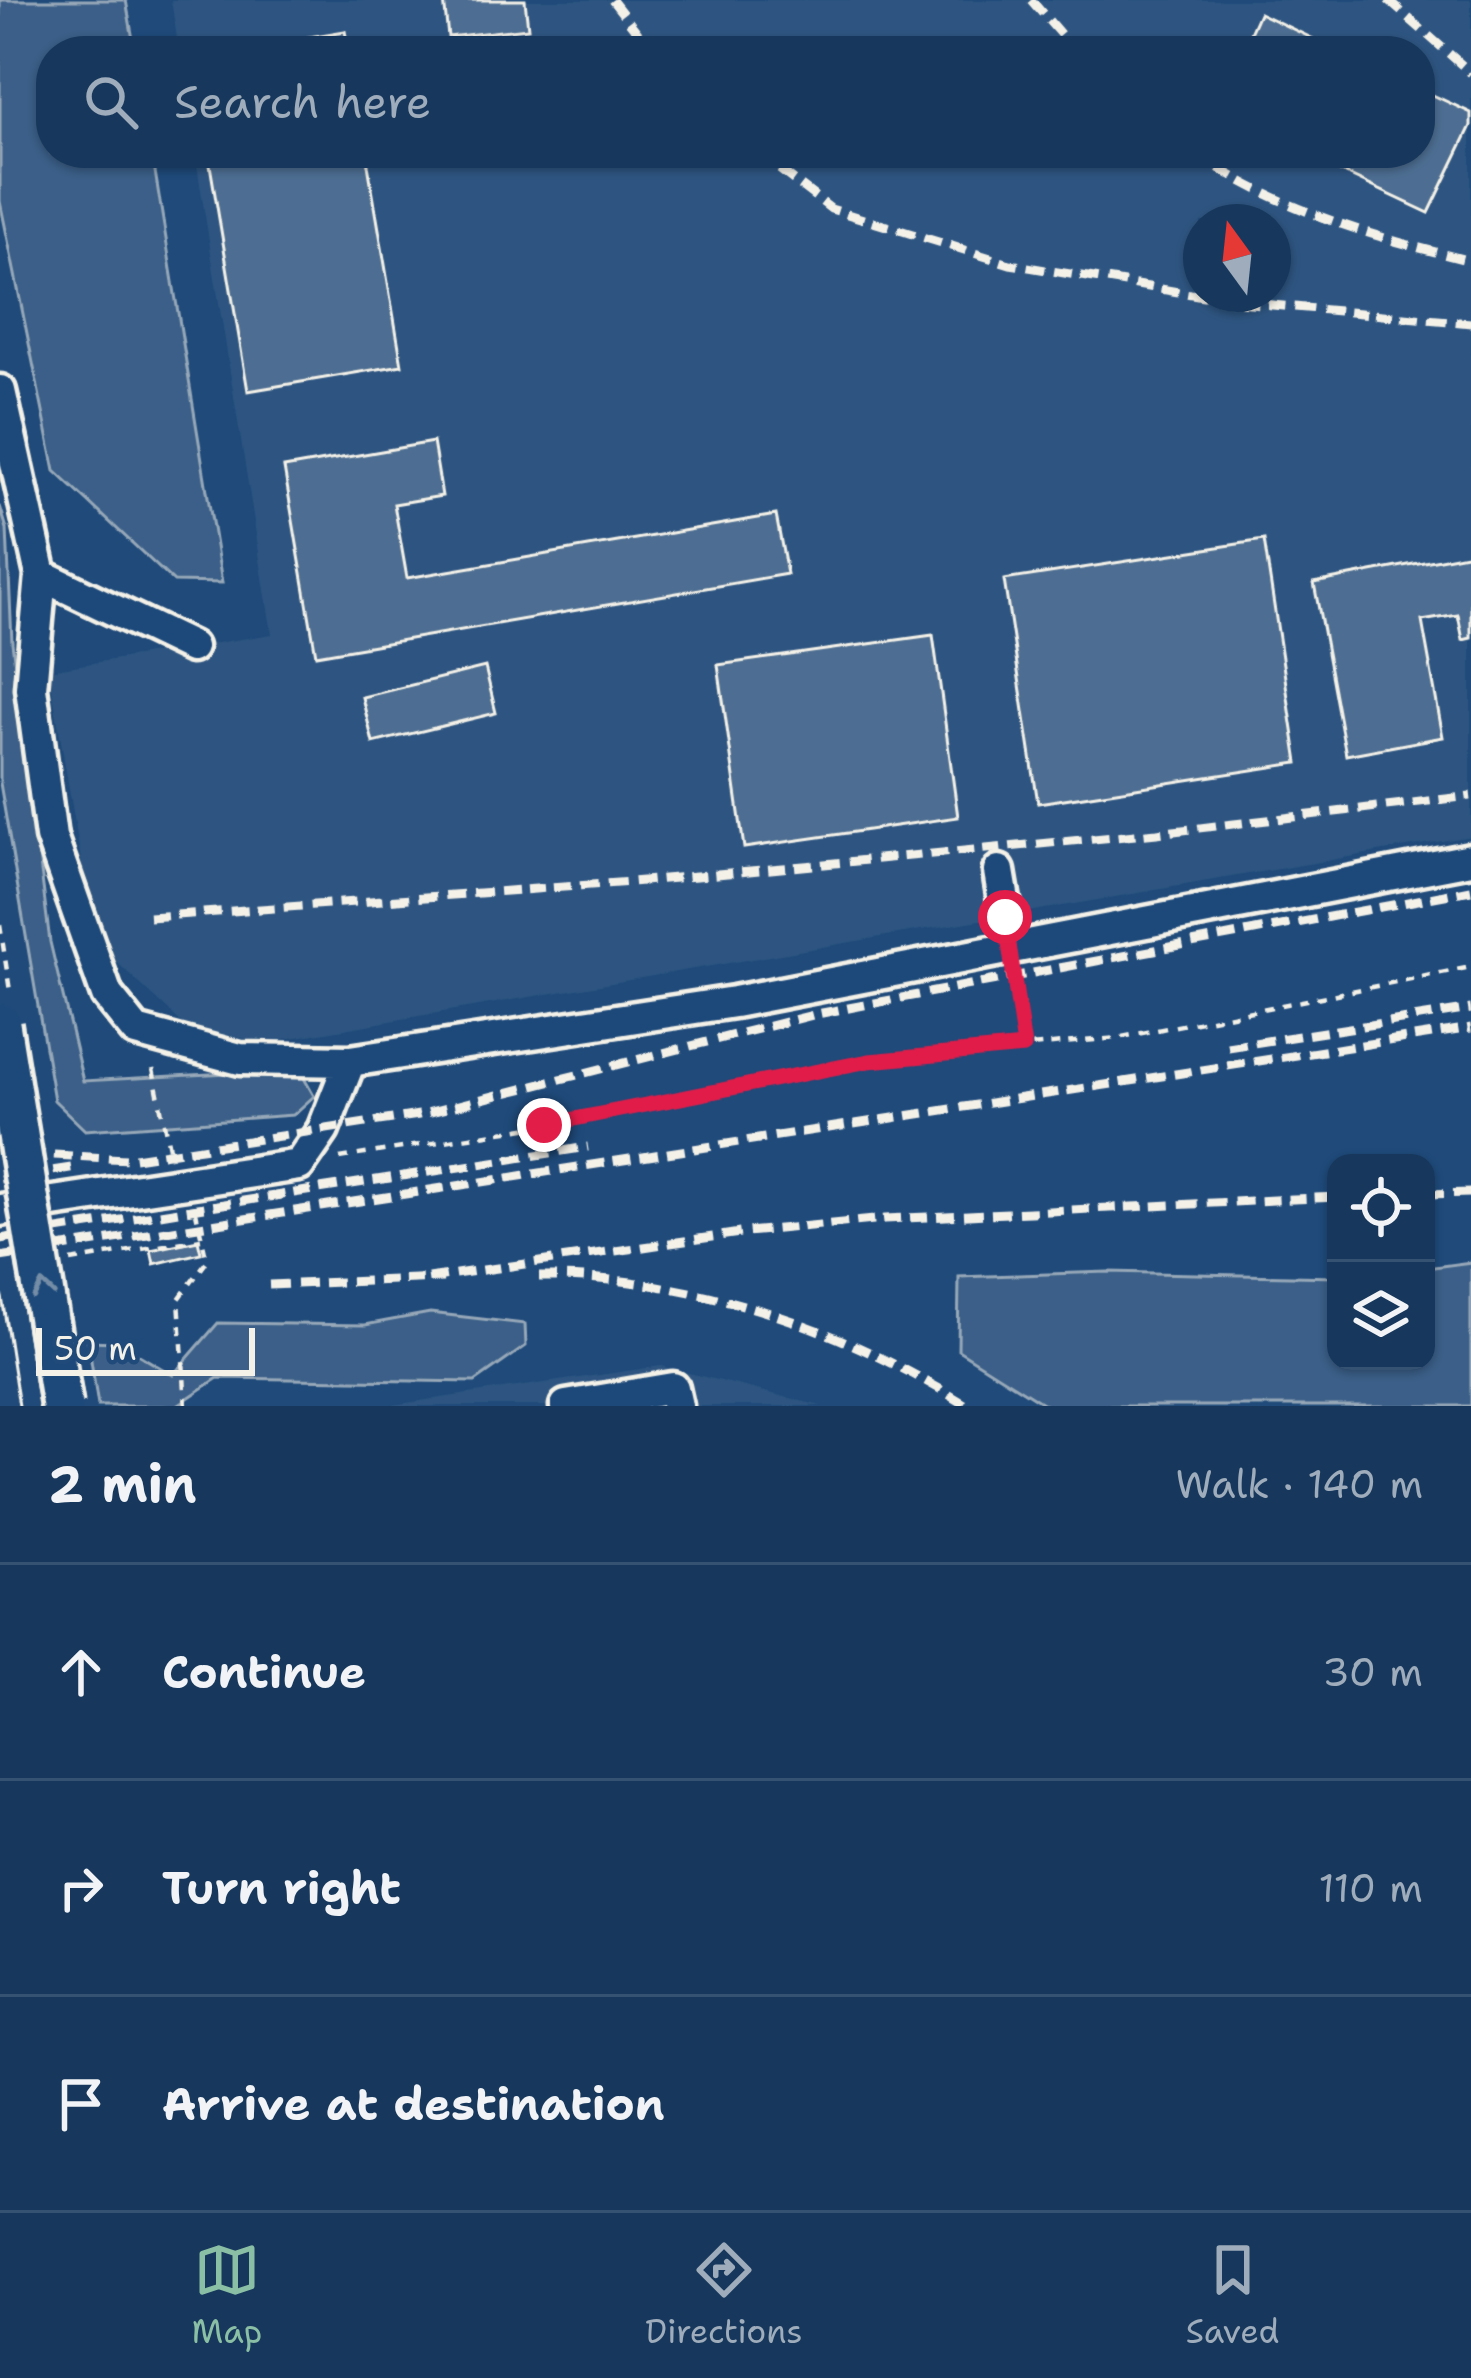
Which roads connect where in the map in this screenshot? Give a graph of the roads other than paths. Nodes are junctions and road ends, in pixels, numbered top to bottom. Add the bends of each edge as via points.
1 (0, 391) edge
2 (41, 575) junction
3 (191, 647) dead end
4 (1471, 859) edge
5 (999, 871) dead end
6 (1012, 948) junction
7 (0, 1024) edge
8 (350, 1061) junction
9 (0, 1210) edge
10 (62, 1406) edge
11 (566, 1406) edge
12 (676, 1406) edge

1 - 2 lane
2 - 3 lane
2 - 8 lane via 32,688 51,837 107,995 136,1031 240,1059
4 - 6 lane
5 - 6 lane
6 - 8 lane via 734,1002
10 -> 7 main road, bridge
8 - 9 lane via 323,1130 299,1165
11 - 12 lane via 673,1388

